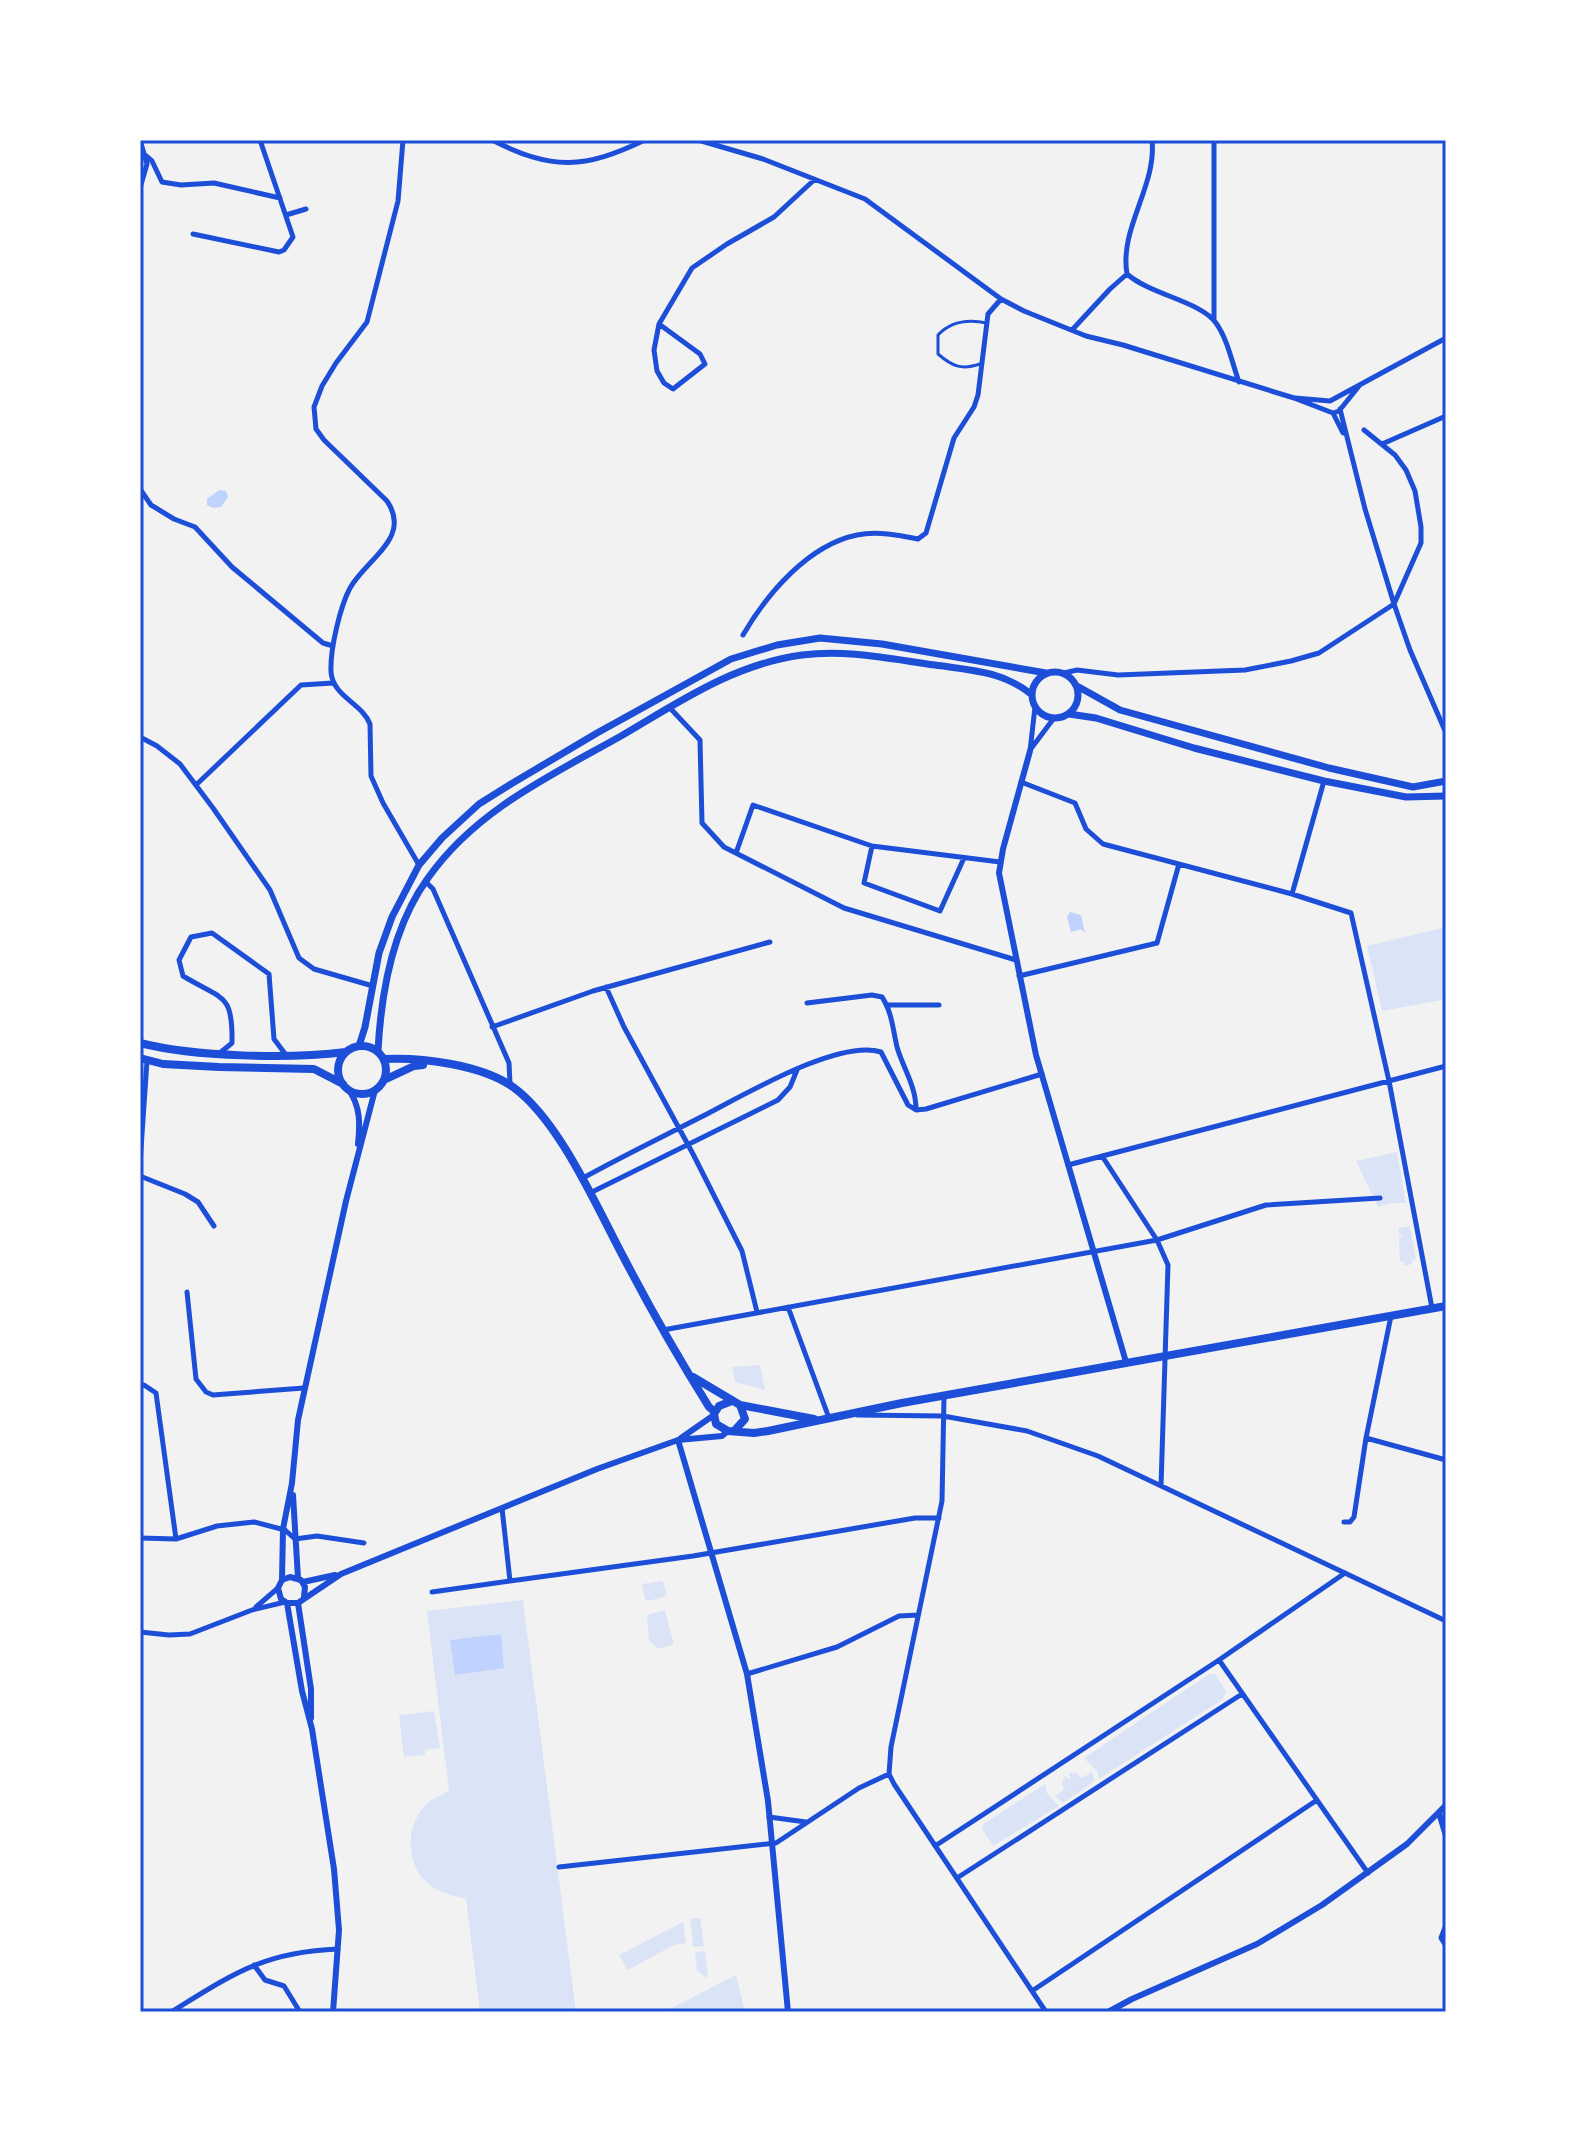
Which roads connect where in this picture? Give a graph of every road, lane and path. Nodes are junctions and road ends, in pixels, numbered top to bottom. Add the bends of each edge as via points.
1 (140, 140) edge
2 (260, 140) edge
3 (403, 140) edge
4 (492, 140) edge
5 (645, 140) edge
6 (698, 140) edge
7 (1152, 140) edge
8 (1214, 140) edge
9 (145, 155) junction
10 (814, 180) junction
11 (140, 188) edge
12 (280, 198) junction
13 (306, 209) dead end
14 (286, 215) junction
15 (193, 234) dead end
16 (1127, 274) junction
17 (1001, 299) junction
18 (1214, 320) junction
19 (987, 323) junction
20 (659, 324) junction
21 (1072, 330) junction
22 (1446, 338) edge
23 (982, 364) junction
24 (1239, 382) junction
25 (1359, 386) junction
26 (1294, 398) junction
27 (1332, 400) junction
28 (1341, 408) junction
29 (1332, 412) junction
30 (1446, 416) edge
31 (1364, 430) dead end
32 (1345, 437) junction
33 (1382, 444) junction
34 (140, 489) edge
35 (1394, 604) junction
36 (743, 635) dead end
37 (333, 646) junction
38 (1046, 673) junction
39 (1064, 673) junction
40 (333, 683) junction
41 (1077, 686) junction
42 (1031, 694) junction
43 (1435, 701) junction
44 (1035, 707) junction
45 (670, 708) junction
46 (1069, 714) junction
47 (1054, 718) junction
48 (1446, 721) edge
49 (1446, 733) edge
50 (140, 737) edge
51 (1030, 751) junction
52 (1324, 781) junction
53 (1446, 781) edge
54 (1021, 782) junction
55 (196, 785) junction
56 (1446, 796) edge
57 (872, 846) junction
58 (736, 853) junction
59 (964, 858) junction
60 (1000, 862) junction
61 (1179, 864) junction
62 (419, 865) junction
63 (425, 881) junction
64 (1292, 894) junction
65 (770, 942) dead end
66 (1016, 960) junction
67 (1019, 976) junction
68 (373, 986) junction
69 (606, 987) junction
70 (807, 1003) dead end
71 (888, 1005) junction
72 (939, 1005) dead end
73 (492, 1027) junction
74 (896, 1042) junction
75 (140, 1043) edge
76 (359, 1046) junction
77 (378, 1051) junction
78 (346, 1052) junction
79 (881, 1052) junction
80 (220, 1053) junction
81 (286, 1055) junction
82 (144, 1059) edge
83 (384, 1059) junction
84 (444, 1064) junction
85 (1446, 1066) edge
86 (798, 1069) junction
87 (1042, 1074) junction
88 (384, 1080) junction
89 (1389, 1081) junction
90 (510, 1085) junction
91 (346, 1087) junction
92 (375, 1090) junction
93 (916, 1110) junction
94 (678, 1129) junction
95 (688, 1144) junction
96 (357, 1152) junction
97 (1102, 1156) junction
98 (140, 1163) edge
99 (1068, 1165) junction
100 (140, 1176) edge
101 (582, 1179) junction
102 (589, 1193) junction
103 (1380, 1198) dead end
104 (214, 1226) dead end
105 (1157, 1240) junction
106 (1093, 1251) junction
107 (187, 1292) dead end
108 (1446, 1306) edge
109 (788, 1307) junction
110 (1432, 1308) junction
111 (757, 1312) junction
112 (1391, 1316) junction
113 (662, 1330) junction
114 (1165, 1355) junction
115 (1126, 1362) junction
116 (689, 1374) junction
117 (140, 1385) edge
118 (304, 1388) junction
119 (944, 1396) junction
120 (736, 1403) junction
121 (715, 1413) junction
122 (848, 1414) junction
123 (943, 1416) junction
124 (824, 1418) junction
125 (731, 1431) junction
126 (1366, 1438) junction
127 (678, 1440) junction
128 (1446, 1460) edge
129 (292, 1483) junction
130 (1161, 1486) junction
131 (502, 1508) junction
132 (939, 1518) junction
133 (1344, 1522) dead end
134 (283, 1529) junction
135 (140, 1538) edge
136 (176, 1539) junction
137 (295, 1539) junction
138 (364, 1543) dead end
139 (712, 1552) junction
140 (1345, 1573) junction
141 (341, 1574) junction
142 (282, 1580) junction
143 (301, 1580) junction
144 (510, 1581) junction
145 (278, 1588) junction
146 (432, 1592) dead end
147 (304, 1597) junction
148 (286, 1603) junction
149 (298, 1603) junction
150 (252, 1610) junction
151 (918, 1615) junction
152 (1446, 1621) edge
153 (140, 1632) edge
154 (1219, 1660) junction
155 (747, 1674) junction
156 (1242, 1694) junction
157 (312, 1729) junction
158 (889, 1774) junction
159 (1317, 1800) junction
160 (1446, 1805) edge
161 (1439, 1813) junction
162 (769, 1817) junction
163 (807, 1822) junction
164 (1446, 1836) edge
165 (771, 1844) junction
166 (935, 1846) junction
167 (559, 1867) dead end
168 (1369, 1874) junction
169 (957, 1878) junction
170 (1446, 1925) edge
171 (1446, 1946) edge
172 (338, 1949) junction
173 (254, 1965) junction
174 (1032, 1992) junction
175 (171, 2012) edge
176 (300, 2012) edge
177 (333, 2012) edge
178 (788, 2012) edge
179 (1046, 2012) edge
180 (1108, 2012) edge

1 - 9 street
2 - 12 street
3 - 37 street via 398,201 367,322 336,363 314,407 316,429 324,440 394,511 395,527 387,544 348,592
4 - 5 street via 539,160 565,164 609,157
6 - 10 street
7 - 16 street via 1154,157 1128,245
8 - 18 street
9 - 11 street
9 - 12 street via 162,182 214,183
10 - 17 street via 865,199
10 - 20 street via 774,217 692,268
12 - 14 street
13 - 14 street
14 - 15 street via 293,237 279,252
16 - 18 street
16 - 21 street
17 - 19 street
17 - 21 street
18 - 24 street
19 - 23 street
19 - 23 lane via 972,320 947,326 938,335 938,354 950,365 965,369
20 - 20 street via 657,371 673,389 705,364 700,354
21 - 24 street
22 - 25 street
23 - 36 street via 974,407 954,438 923,537 858,535 823,547 774,594
24 - 26 street
25 - 27 street
25 - 28 street
26 - 27 street
26 - 29 street
27 - 28 street
27 - 29 street via 1327,406
28 - 29 street
28 - 32 street
29 - 32 street
30 - 33 street
31 - 33 street
32 - 35 street
33 - 35 street via 1406,470 1421,527 1421,543
34 - 37 street via 151,505 195,527 232,567
35 - 39 street via 1319,653 1245,670
35 - 43 street
37 - 40 street
38 - 39 main road
38 - 42 main road
38 - 62 main road via 840,639 754,651 706,672 479,804
39 - 41 main road
40 - 55 street via 301,685
40 - 62 street via 368,717 371,776
41 - 46 main road via 1078,701
41 - 53 main road via 1120,710 1329,768 1413,787
42 - 44 main road
42 - 45 main road via 987,672 820,653 747,667
43 - 48 street
43 - 49 street
44 - 47 main road
44 - 51 street
45 - 58 street via 700,740 702,823
45 - 63 main road via 489,814
46 - 47 main road
46 - 52 main road
47 - 51 street
50 - 55 street via 180,764
51 - 54 street
52 - 56 main road via 1406,797
52 - 64 street
54 - 60 street
54 - 61 street via 1075,803 1086,829 1103,844
55 - 68 street via 270,890 299,958 314,969
57 - 58 street via 753,805
57 - 59 street
57 - 59 street via 864,883 940,911
58 - 66 street via 844,908
59 - 60 street
60 - 66 street
61 - 64 street
61 - 67 street via 1157,943
62 - 68 main road via 392,917
63 - 73 street
63 - 77 main road via 390,967
64 - 89 street via 1351,913
65 - 69 street
66 - 67 street
67 - 87 street
68 - 76 main road
69 - 73 street
69 - 94 street
70 - 71 street via 872,995
71 - 72 street
71 - 74 street
73 - 90 street via 509,1063
74 - 79 street
74 - 93 street
75 - 80 main road
76 - 77 main road
76 - 78 main road
77 - 83 main road
78 - 81 main road
78 - 91 main road via 338,1067
79 - 86 street via 841,1054
79 - 93 street via 908,1105
80 - 81 main road
80 - 81 street via 232,1043 233,1013 227,1003 183,976 179,960 191,937 212,933 269,974 274,1039
82 - 91 main road via 314,1069
82 - 98 street
83 - 84 main road
83 - 88 main road
84 - 88 main road via 414,1066
84 - 90 main road
85 - 89 street
86 - 94 street
86 - 95 street via 778,1100
87 - 93 street
87 - 99 street
88 - 92 main road
89 - 97 street
89 - 110 street
90 - 101 main road via 551,1129
91 - 92 main road via 365,1094
91 - 96 street via 360,1121
92 - 96 street
94 - 95 street
94 - 101 street
95 - 102 street
95 - 111 street via 742,1251
96 - 118 street
97 - 99 street
97 - 105 street
99 - 106 street
100 - 104 street via 198,1202
101 - 102 main road
102 - 113 main road
103 - 105 street via 1266,1205
105 - 106 street
105 - 114 street via 1168,1265
106 - 109 street
106 - 115 street
107 - 118 street via 196,1379 206,1392
108 - 110 main road
109 - 111 street
109 - 124 street
110 - 112 main road
111 - 113 street
112 - 114 main road
112 - 126 street
113 - 116 main road
114 - 115 main road
114 - 130 street
115 - 119 main road
116 - 120 main road
116 - 121 main road
117 - 136 street via 156,1393
118 - 129 street
119 - 122 main road
119 - 123 street
120 - 121 main road via 722,1403
120 - 124 main road
120 - 125 main road via 745,1419
121 - 125 main road via 716,1424
121 - 127 street
122 - 123 street
122 - 124 main road
123 - 130 street via 1027,1431
123 - 132 street
124 - 125 main road via 754,1433
125 - 127 street
126 - 128 street
126 - 133 street via 1354,1517
127 - 131 street
127 - 139 street
129 - 134 street
129 - 137 street
130 - 140 street
131 - 141 street
131 - 144 street
132 - 139 street
132 - 151 street
134 - 136 street via 254,1522
134 - 137 street
134 - 142 street
135 - 136 street
137 - 138 street via 317,1536
137 - 143 street
139 - 144 street
139 - 155 street
140 - 152 street
140 - 154 street
141 - 143 street
141 - 147 street
142 - 143 street
142 - 145 street
143 - 147 street
144 - 146 street
145 - 148 street
145 - 150 street
147 - 149 street
148 - 149 street
148 - 150 street
148 - 157 street
149 - 157 street
150 - 153 street via 190,1634
151 - 155 street via 899,1616 837,1647
151 - 158 street
154 - 156 street
154 - 166 street
155 - 162 street
156 - 159 street
156 - 169 street
157 - 172 street via 334,1869
158 - 163 street
158 - 166 street
159 - 168 street
159 - 174 street
160 - 161 street
161 - 164 street
161 - 168 street
162 - 163 street
162 - 165 street
163 - 165 street
165 - 167 street
165 - 178 street
166 - 169 street
168 - 180 street via 1257,1944
169 - 174 street
170 - 171 street via 1441,1938
172 - 173 street via 302,1950
172 - 177 street
173 - 175 street
173 - 176 street via 265,1980 284,1986
174 - 179 street

